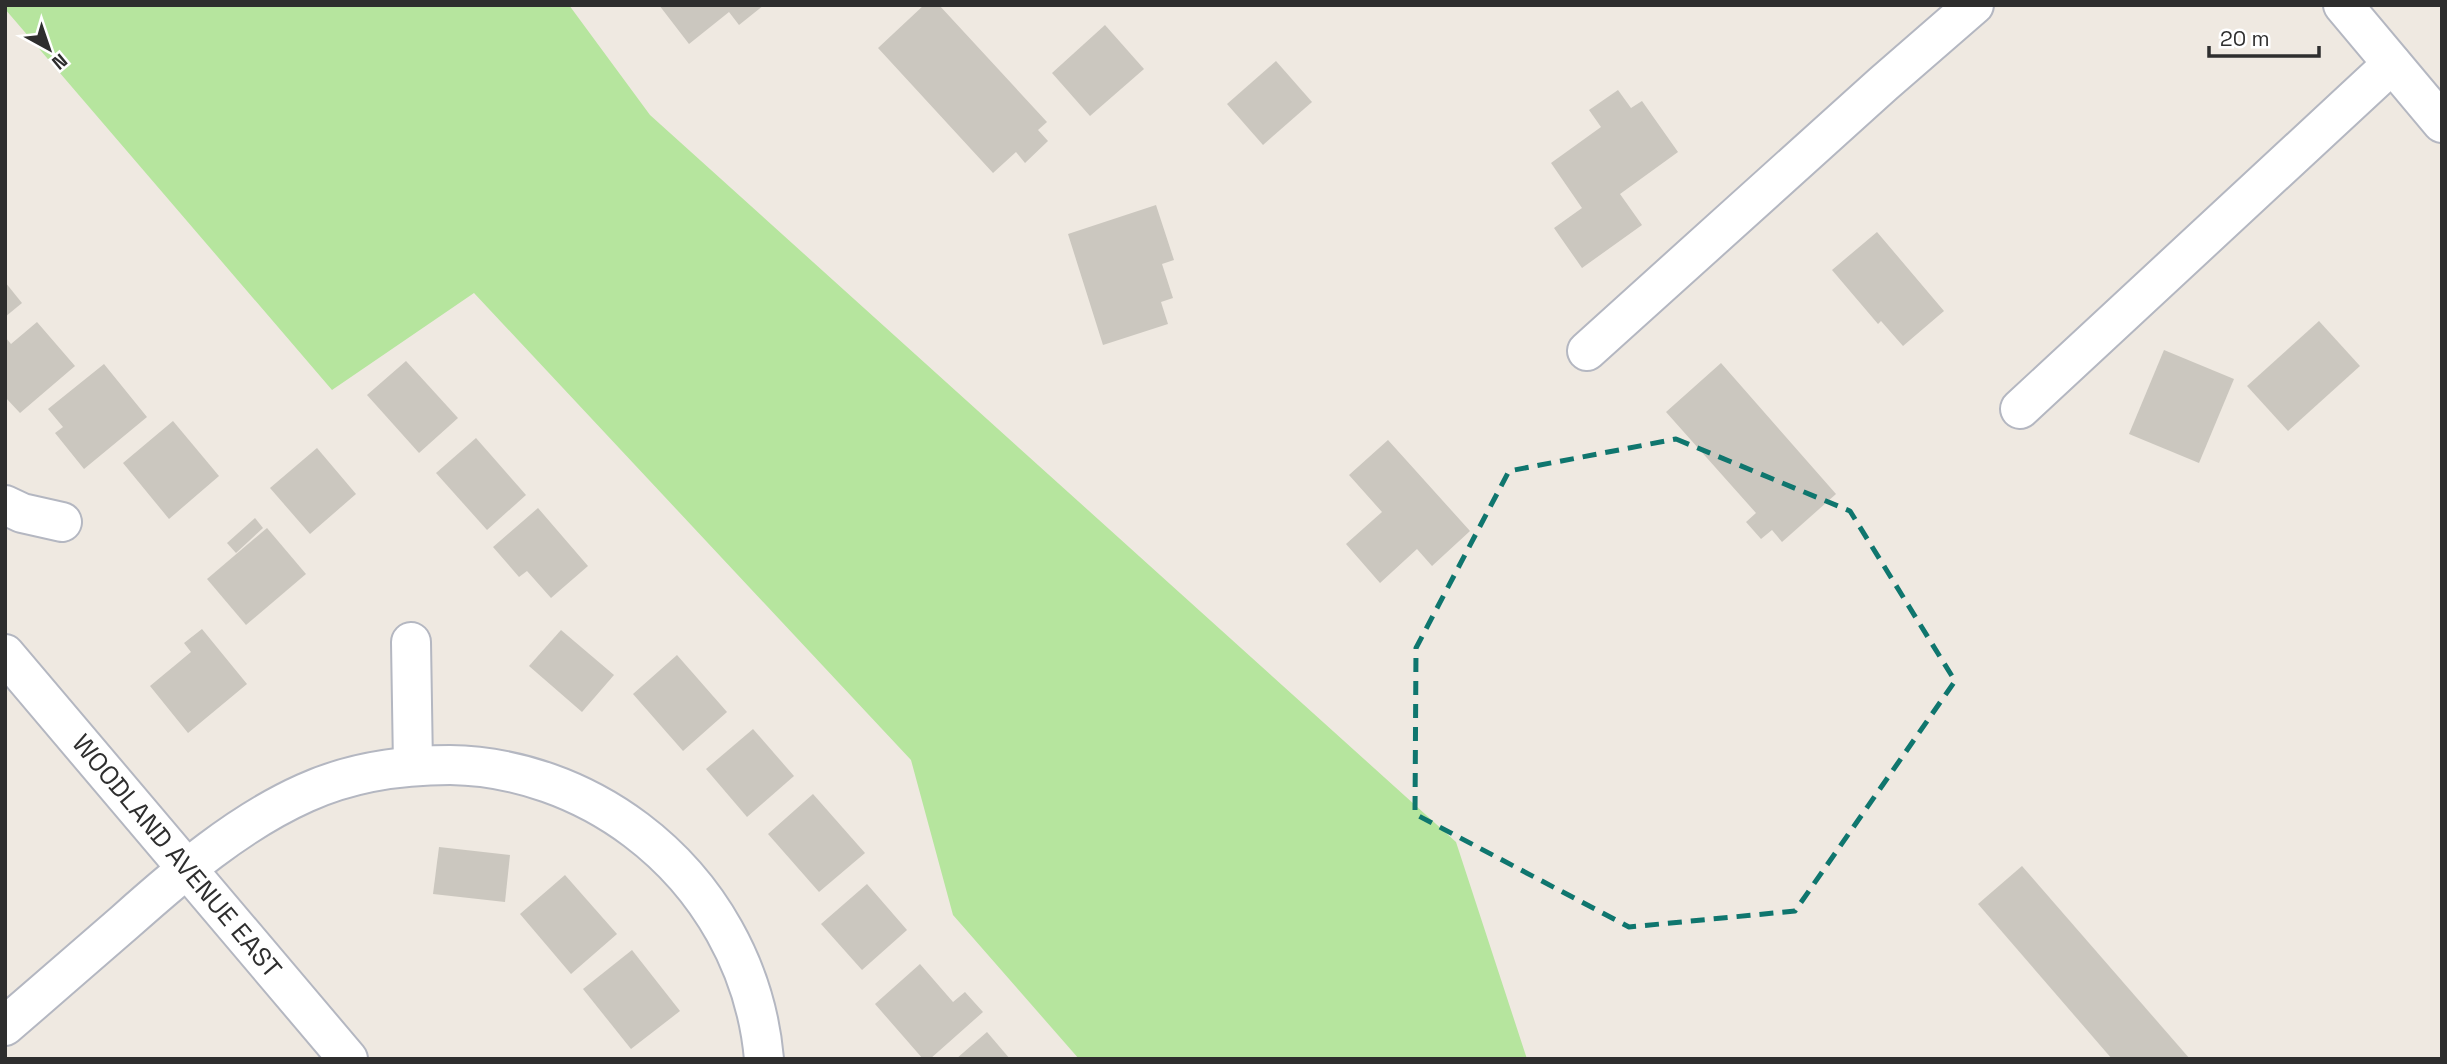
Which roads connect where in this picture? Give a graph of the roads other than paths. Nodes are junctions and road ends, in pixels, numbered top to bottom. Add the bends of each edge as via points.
1 (1974, 5) edge
2 (2343, 5) edge
3 (2392, 64) junction
4 (2442, 123) edge
5 (1587, 351) dead end
6 (2020, 409) dead end
7 (5, 505) edge
8 (62, 522) dead end
9 (411, 642) dead end
10 (5, 654) edge
11 (413, 765) junction
12 (187, 867) junction
13 (5, 1026) edge
14 (348, 1059) edge
15 (764, 1059) edge

1 - 5 street
2 - 3 street
3 - 4 street
3 - 6 street
7 - 8 street
9 - 11 street
10 - 12 street, WOODLAND AVENUE EAST
11 - 12 street via 363,773 306,792
11 - 15 street via 472,765 555,785 614,813 656,845 692,882 724,929 747,978
12 - 13 street
12 - 14 street, WOODLAND AVENUE EAST

